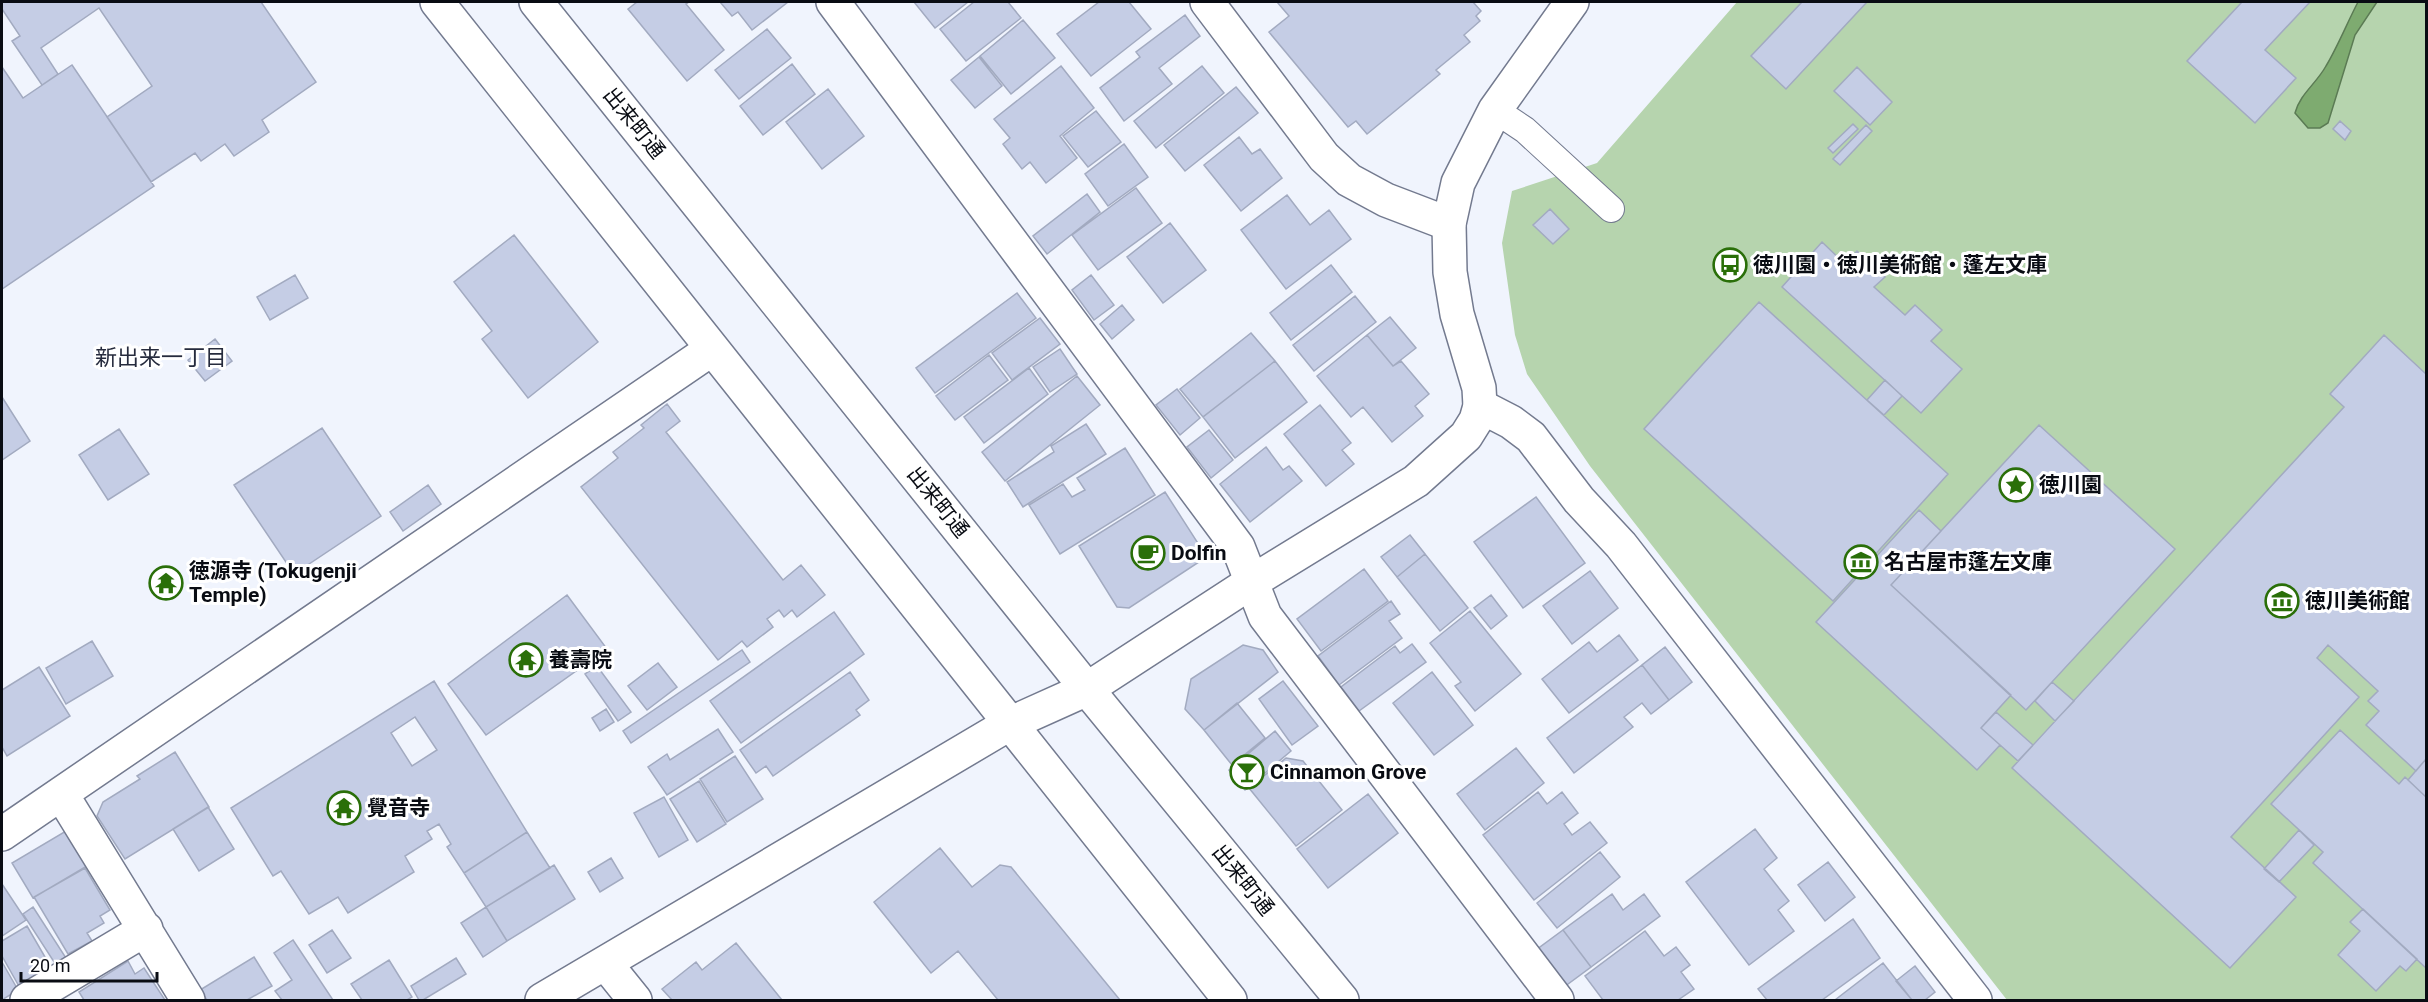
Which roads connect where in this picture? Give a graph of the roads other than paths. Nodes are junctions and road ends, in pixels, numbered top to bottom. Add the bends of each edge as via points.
1 (437, 2) edge
2 (536, 2) edge
3 (833, 2) edge
4 (1207, 2) edge
5 (1572, 2) edge
6 (1495, 110) junction
7 (1611, 209) dead end
8 (1449, 224) junction
9 (712, 349) junction
10 (1480, 406) junction
11 (1253, 582) junction
12 (1087, 689) junction
13 (1009, 724) junction
14 (62, 795) junction
15 (2, 834) edge
16 (146, 930) junction
17 (606, 964) junction
18 (27, 1000) edge
19 (188, 1000) edge
20 (542, 1000) edge
21 (635, 1000) edge
22 (1230, 1000) edge
23 (1341, 1000) edge
24 (1557, 1000) edge
25 (1975, 1000) edge

1 - 9 street
2 - 12 street, 出来町通
3 - 11 street via 1238,547
4 - 8 street via 1324,157 1349,180 1386,200
5 - 6 street
6 - 7 lane via 1525,130
6 - 8 street via 1458,183
8 - 10 street via 1450,272 1457,315 1479,388
9 - 13 street
9 - 14 street
10 - 11 street via 1466,436 1416,481
10 - 25 street via 1531,437 1579,500 1621,545
11 - 12 street
11 - 24 street via 1265,616
12 - 13 street
12 - 23 street, 出来町通
13 - 17 street
13 - 22 street
14 - 15 street
14 - 16 street
16 - 18 street
16 - 19 street
17 - 20 street
17 - 21 street

